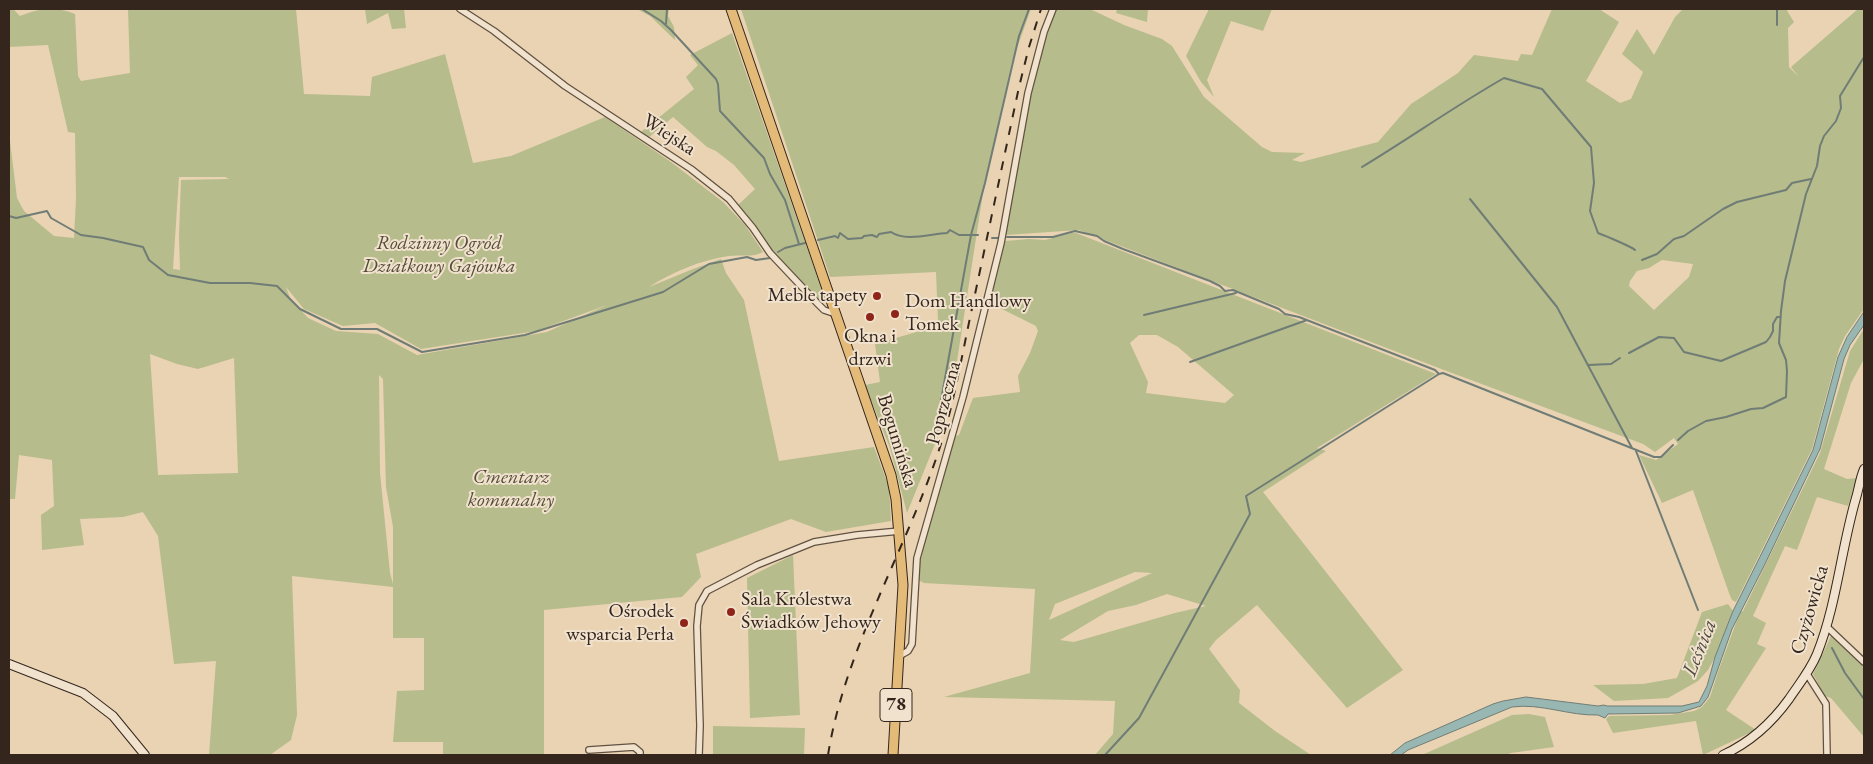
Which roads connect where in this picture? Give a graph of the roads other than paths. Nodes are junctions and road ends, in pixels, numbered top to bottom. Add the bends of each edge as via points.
1 (460, 9) edge
2 (731, 9) edge
3 (1053, 9) edge
4 (836, 314) junction
5 (1864, 469) edge
6 (900, 531) junction
7 (1826, 626) junction
8 (899, 656) junction
9 (1864, 662) edge
10 (9, 664) edge
11 (1807, 674) junction
12 (589, 750) dead end
13 (145, 755) edge
14 (640, 755) edge
15 (699, 755) edge
16 (893, 755) edge
17 (1723, 755) edge
18 (1827, 755) edge

1 - 4 street, Wiejska via 565,86 711,184 734,204 770,253 818,304
2 - 4 main road, Bogumińska / 78
3 - 8 street, Poprzeczna via 1028,93 1001,243 963,397 917,558 912,644
4 - 6 main road, Bogumińska / 78 via 891,474
5 - 7 street, Czyżowicka
6 - 8 main road, Bogumińska / 78 via 903,585
6 - 15 street via 814,542 707,590 699,605 697,626
7 - 9 street
7 - 11 street, Czyżowicka
8 - 16 main road, Bogumińska / 78
10 - 13 street via 83,693 113,716
11 - 17 street, Czyżowicka via 1760,732
11 - 18 street via 1826,704
12 - 14 street via 634,747

